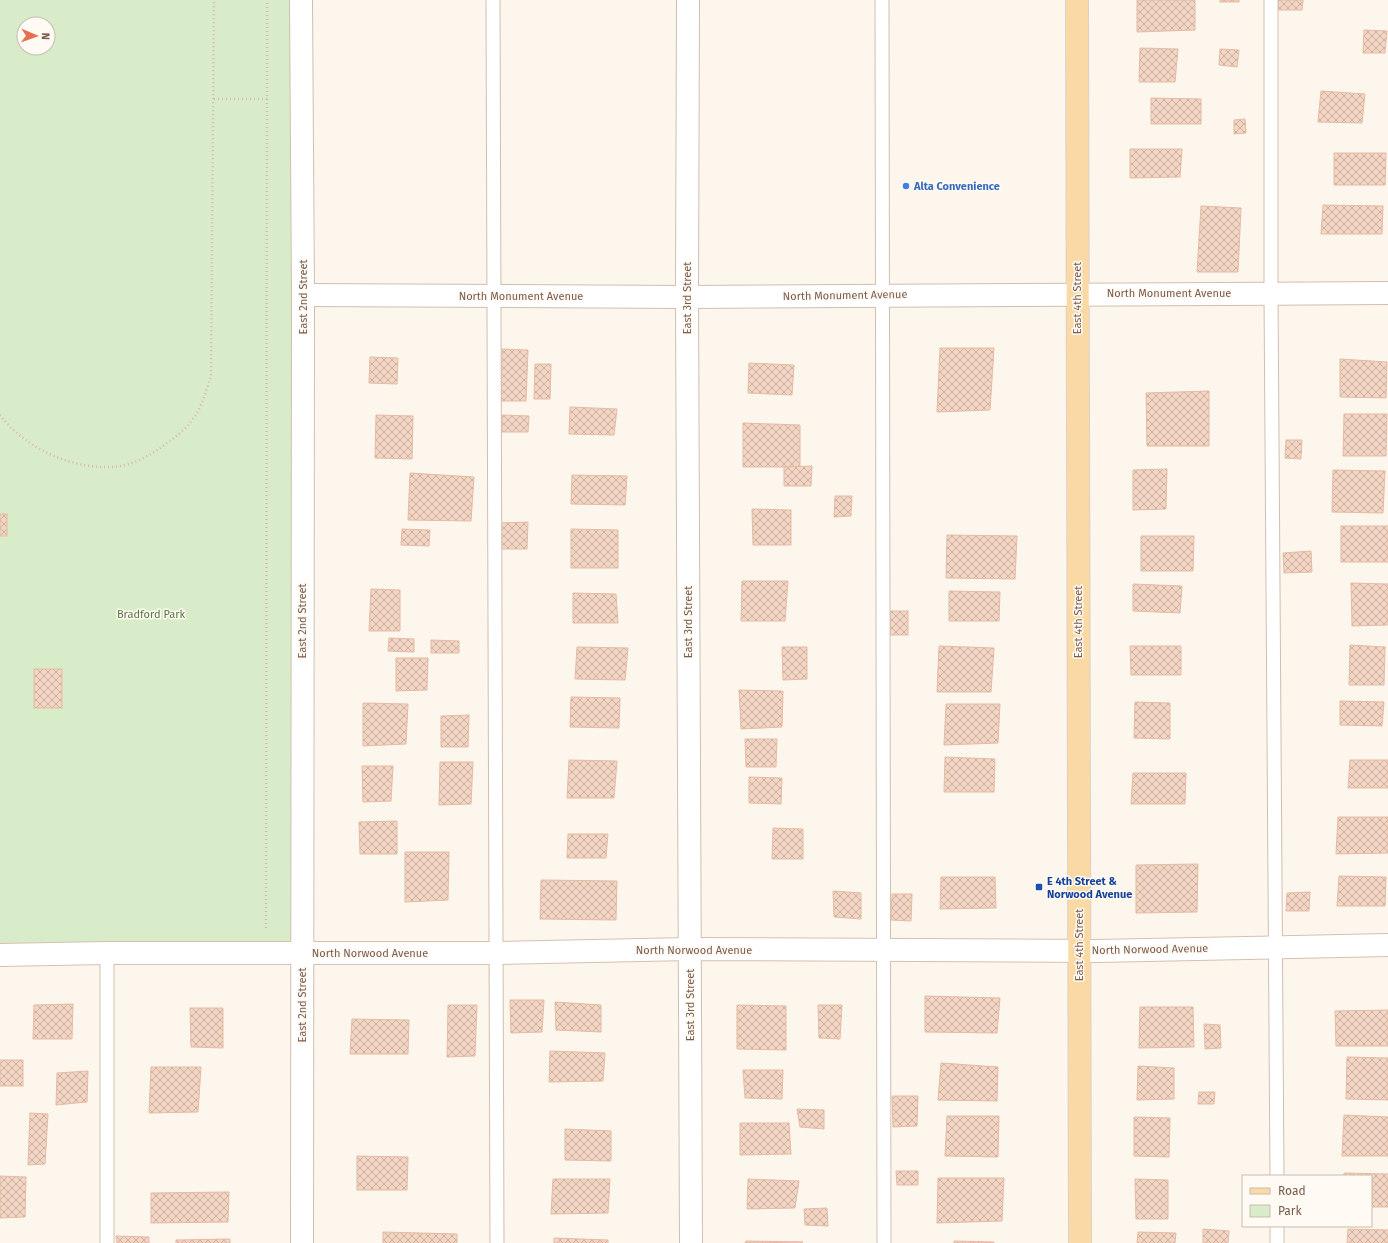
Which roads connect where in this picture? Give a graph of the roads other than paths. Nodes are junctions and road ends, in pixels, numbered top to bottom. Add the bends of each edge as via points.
1 (301, 0) edge
2 (493, 0) edge
3 (688, 0) edge
4 (882, 0) edge
5 (1077, 0) edge
6 (1271, 0) edge
7 (1271, 293) junction
8 (1388, 293) edge
9 (1077, 294) junction
10 (303, 295) junction
11 (881, 295) junction
12 (493, 296) junction
13 (687, 297) junction
14 (1388, 945) edge
15 (1275, 946) junction
16 (689, 949) junction
17 (884, 950) junction
18 (1079, 951) junction
19 (302, 952) junction
20 (107, 953) junction
21 (496, 953) junction
22 (0, 955) edge
23 (1277, 1175) edge
24 (1277, 1227) edge
25 (107, 1243) edge
26 (302, 1243) edge
27 (497, 1243) edge
28 (691, 1243) edge
29 (884, 1243) edge
30 (1080, 1243) edge
31 (1277, 1243) edge

1 - 10 street, East 2nd Street
2 - 12 lane
3 - 13 street, East 3rd Street
4 - 11 lane
5 - 9 main road, East 4th Street
6 - 7 lane
7 - 8 street, North Monument Avenue
7 - 9 street, North Monument Avenue
7 - 15 lane
9 - 11 street, North Monument Avenue
9 - 18 main road, East 4th Street
10 - 12 street, North Monument Avenue
10 - 19 street, East 2nd Street
11 - 13 street, North Monument Avenue
11 - 17 lane
12 - 13 street, North Monument Avenue
12 - 21 lane
13 - 16 street, East 3rd Street
14 - 15 street, North Norwood Avenue
15 - 18 street, North Norwood Avenue
15 - 23 lane
16 - 17 street, North Norwood Avenue
16 - 21 street, North Norwood Avenue
16 - 28 street, East 3rd Street
17 - 18 street, North Norwood Avenue
17 - 29 lane
18 - 30 main road, East 4th Street
19 - 20 street, North Norwood Avenue
19 - 21 street, North Norwood Avenue
19 - 26 street, East 2nd Street
20 - 22 street, North Norwood Avenue
20 - 25 lane
21 - 27 lane
24 - 31 lane

